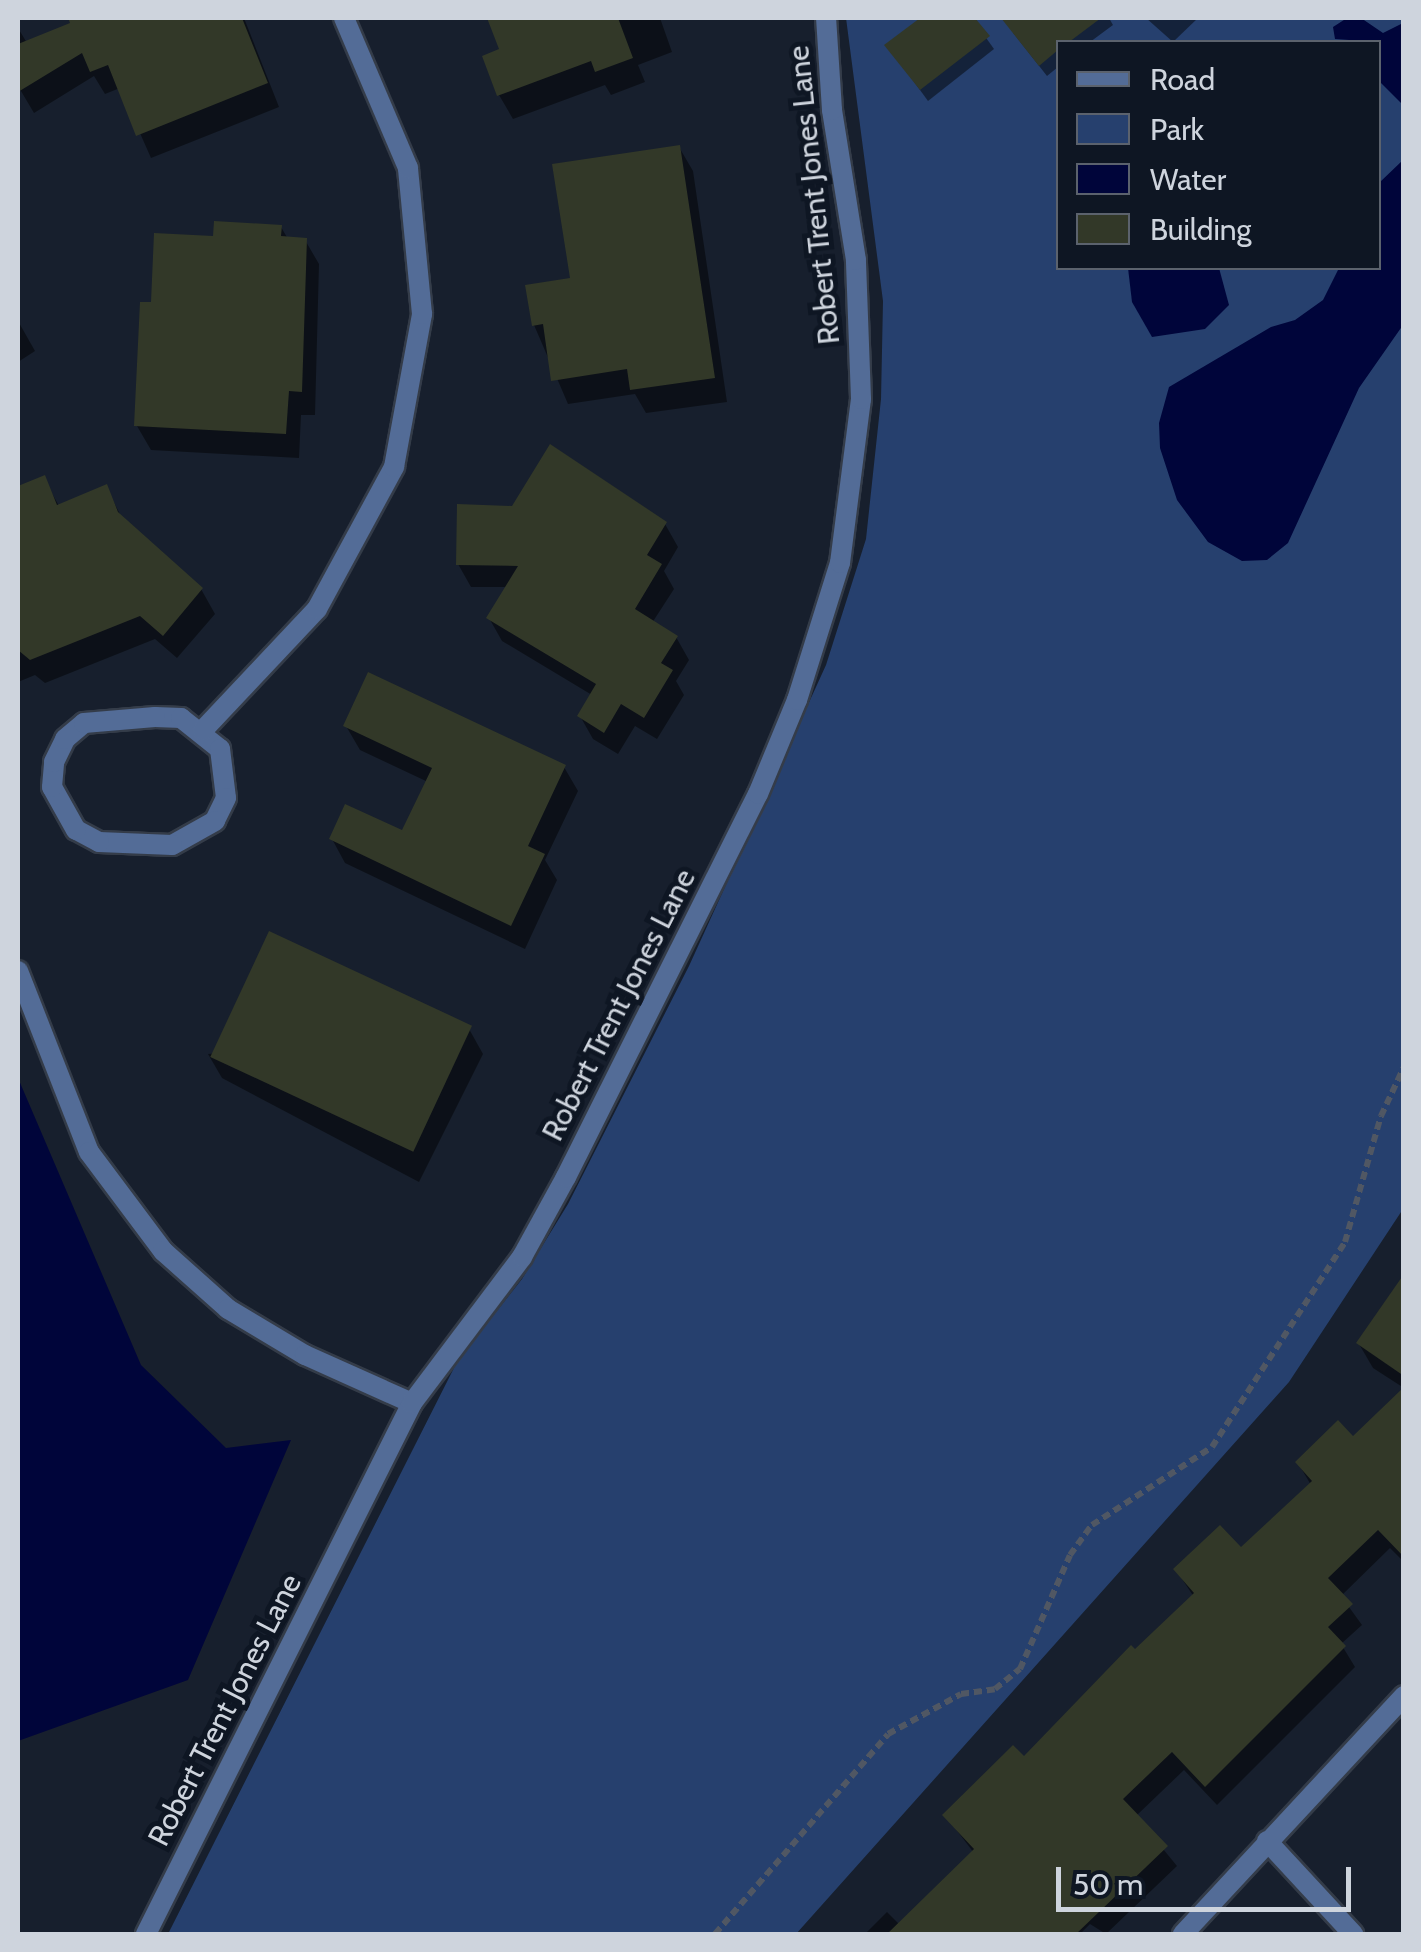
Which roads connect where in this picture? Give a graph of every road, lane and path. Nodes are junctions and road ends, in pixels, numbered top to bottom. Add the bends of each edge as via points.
1 (344, 18) edge
2 (826, 18) edge
3 (203, 730) junction
4 (18, 971) edge
5 (1404, 1067) edge
6 (412, 1403) junction
7 (1404, 1696) edge
8 (1267, 1841) junction
9 (146, 1934) edge
10 (715, 1934) edge
11 (1183, 1934) edge
12 (1353, 1934) edge

1 - 3 street via 408,168 422,314 394,467 317,609
2 - 6 street, Robert Trent Jones Lane via 832,110 856,260 862,399 850,510 823,624 758,794 566,1177 522,1257
3 - 3 street via 155,716 84,723 54,762 52,787 60,811 99,842 172,845 195,838 215,821 226,798 220,749
4 - 6 street via 89,1152 164,1251 228,1309 305,1354
5 - 10 path via 1380,1116 1345,1242 1212,1447 1092,1525 1070,1555 1020,1669 995,1689 961,1694 888,1734
6 - 9 street, Robert Trent Jones Lane
7 - 8 street
8 - 11 street
8 - 12 street

